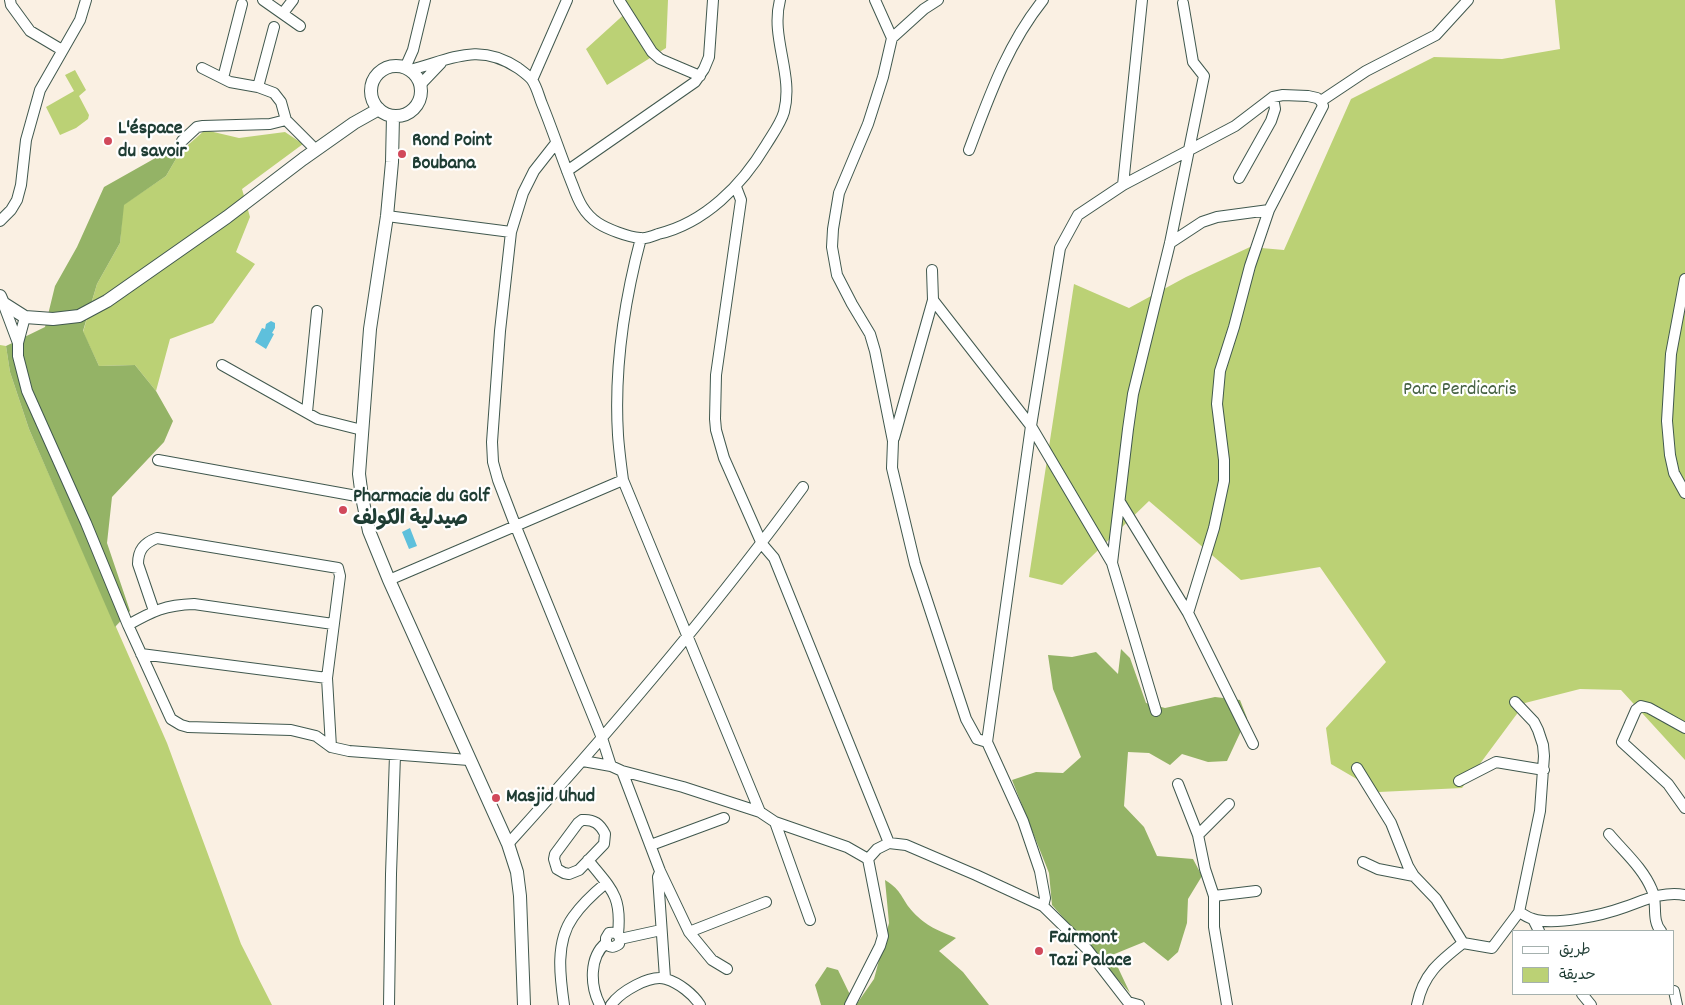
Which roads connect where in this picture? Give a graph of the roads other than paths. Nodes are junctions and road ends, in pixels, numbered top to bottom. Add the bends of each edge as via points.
1 (10, 0) edge
2 (86, 0) edge
3 (263, 0) edge
4 (293, 0) edge
5 (425, 0) edge
6 (566, 0) edge
7 (618, 0) edge
8 (713, 0) edge
9 (780, 0) edge
10 (875, 0) edge
11 (938, 0) edge
12 (1142, 0) edge
13 (1468, 0) edge
14 (1038, 2) edge
15 (1183, 2) dead end
16 (242, 4) dead end
17 (283, 13) junction
18 (274, 26) dead end
19 (300, 26) dead end
20 (892, 38) junction
21 (62, 50) junction
22 (441, 62) junction
23 (202, 68) dead end
24 (407, 69) junction
25 (700, 76) junction
26 (223, 78) junction
27 (532, 80) junction
28 (420, 85) junction
29 (258, 87) junction
30 (1273, 97) junction
31 (1322, 101) junction
32 (375, 105) junction
33 (397, 116) junction
34 (286, 120) junction
35 (182, 141) dead end
36 (556, 143) junction
37 (316, 150) junction
38 (969, 150) dead end
39 (1189, 150) junction
40 (567, 172) junction
41 (1239, 178) dead end
42 (1123, 186) junction
43 (736, 187) junction
44 (1268, 210) junction
45 (387, 216) junction
46 (0, 221) edge
47 (511, 232) junction
48 (641, 238) junction
49 (1170, 243) junction
50 (932, 270) dead end
51 (1685, 279) edge
52 (2, 300) edge
53 (933, 300) junction
54 (317, 311) dead end
55 (25, 317) junction
56 (18, 343) junction
57 (222, 365) dead end
58 (307, 412) junction
59 (1031, 426) junction
60 (362, 430) junction
61 (893, 441) junction
62 (158, 460) dead end
63 (623, 480) junction
64 (803, 487) dead end
65 (1685, 493) edge
66 (362, 497) junction
67 (1120, 502) junction
68 (516, 526) junction
69 (762, 544) junction
70 (1112, 563) junction
71 (389, 580) junction
72 (154, 611) junction
73 (1188, 613) junction
74 (333, 624) junction
75 (128, 625) junction
76 (688, 635) junction
77 (141, 654) junction
78 (327, 678) junction
79 (1516, 702) dead end
80 (1156, 711) dead end
81 (1685, 728) edge
82 (602, 738) junction
83 (986, 742) junction
84 (1253, 744) dead end
85 (332, 747) junction
86 (396, 755) junction
87 (469, 760) junction
88 (582, 761) junction
89 (611, 766) junction
90 (1357, 768) dead end
91 (1544, 770) junction
92 (622, 771) junction
93 (1459, 781) dead end
94 (1178, 784) dead end
95 (1229, 804) dead end
96 (1685, 808) edge
97 (760, 812) junction
98 (724, 818) dead end
99 (775, 822) junction
100 (1609, 834) dead end
101 (1198, 835) junction
102 (889, 843) junction
103 (508, 844) junction
104 (652, 845) junction
105 (868, 859) junction
106 (588, 860) junction
107 (1363, 862) dead end
108 (660, 871) junction
109 (1414, 876) junction
110 (606, 883) junction
111 (1256, 891) dead end
112 (1685, 895) edge
113 (1214, 896) junction
114 (1655, 896) junction
115 (766, 902) dead end
116 (1043, 906) junction
117 (1519, 912) junction
118 (1533, 919) junction
119 (810, 920) dead end
120 (661, 930) junction
121 (1538, 930) edge
122 (1660, 930) edge
123 (689, 932) junction
124 (619, 937) junction
125 (1463, 942) junction
126 (727, 969) dead end
127 (665, 978) junction
128 (1583, 995) edge
129 (1132, 1004) edge
130 (389, 1005) edge
131 (524, 1005) edge
132 (564, 1005) edge
133 (600, 1005) edge
134 (611, 1005) edge
135 (700, 1005) edge
136 (850, 1005) edge
137 (1227, 1005) edge
138 (1416, 1005) edge
139 (1591, 1005) edge

1 - 21 street via 30,31
2 - 21 street via 80,20
3 - 17 street
4 - 17 street
5 - 24 street
6 - 27 street
7 - 25 street via 660,60
8 - 25 street via 709,57
9 - 43 street via 777,13 779,40 787,82 784,113 756,161
10 - 20 street
11 - 20 street
12 - 42 street
13 - 31 street via 1436,35 1366,71
14 - 38 street via 1007,55
15 - 39 street via 1193,62 1204,76
16 - 26 street
17 - 19 street
18 - 29 street
20 - 61 street via 868,124 839,193 832,247 837,275 870,334
21 - 46 street via 34,107 17,200
22 - 24 street
22 - 27 street via 460,54 496,57
22 - 28 street
23 - 26 street
24 - 28 main road
24 - 32 main road via 396,66 380,71 371,85
25 - 40 street
26 - 29 street
27 - 36 street
28 - 33 main road via 415,108
29 - 34 street via 274,93
30 - 31 street via 1308,96
30 - 39 street via 1235,126
30 - 41 street via 1271,121
31 - 44 street via 1323,106
32 - 33 main road via 384,114
32 - 37 main road
33 - 45 main road
34 - 35 street via 270,124 197,127
34 - 37 street
36 - 40 street
36 - 47 street via 534,171 523,193
37 - 55 main road via 107,301 79,316 53,319
39 - 42 street
39 - 49 street
40 - 48 street via 590,217 604,226
42 - 59 street via 1078,215 1060,248
43 - 48 street via 711,208 673,231
43 - 69 street via 741,200 716,375 715,419 724,458
44 - 49 street via 1202,222
44 - 73 street via 1220,371 1217,404 1224,481 1214,528
45 - 47 street
45 - 60 main road via 370,329
47 - 68 street via 492,442 498,480
48 - 63 street via 629,284 620,357 618,436
49 - 67 street via 1133,394
50 - 53 street
51 - 65 street via 1671,354 1667,421 1674,473
52 - 55 main road
52 - 56 street
53 - 59 street
53 - 61 street
54 - 58 street
55 - 56 street
56 - 75 street via 27,391
57 - 58 street
58 - 60 street via 318,419
59 - 70 street
59 - 83 street
60 - 66 main road via 359,474
61 - 83 street via 892,468 915,564 966,719 977,739
62 - 66 street
63 - 68 street
63 - 76 street
64 - 69 street
66 - 71 main road via 369,531
67 - 70 street
67 - 73 street
68 - 71 street
68 - 82 street
69 - 76 street
69 - 102 street via 774,558
70 - 80 street
71 - 87 main road
72 - 74 street via 194,604
72 - 74 street via 138,557 144,544 157,538 338,568 340,576
72 - 75 street
73 - 84 street
74 - 78 street
75 - 77 street
76 - 82 street
76 - 97 street
77 - 78 street
77 - 85 street via 167,714 174,722 204,729 292,730 316,736
78 - 85 street
79 - 91 street via 1538,730 1543,746
81 - 96 street via 1640,706 1622,742 1668,784
82 - 88 street
82 - 89 street
83 - 116 street via 1022,820 1040,871 1045,898
85 - 86 street
86 - 87 street
86 - 130 street
87 - 103 main road
88 - 89 street
88 - 103 street
89 - 92 street
90 - 109 street via 1391,823
91 - 93 street via 1496,762
91 - 117 street via 1538,824
92 - 97 street
92 - 104 street
94 - 101 street
95 - 101 street
97 - 99 street
98 - 104 street
99 - 105 street via 846,847
99 - 119 street
100 - 114 street via 1643,873
101 - 113 street
102 - 105 street
102 - 116 street via 906,845
103 - 131 main road via 520,896
104 - 108 street
105 - 136 street via 883,936
106 - 106 street via 604,844 605,834 597,823 586,820 578,823 558,848 554,859 557,869 569,874 579,870
106 - 110 street
107 - 109 street via 1378,869
108 - 120 street
108 - 123 street
109 - 125 street via 1436,899
110 - 124 street via 620,909
110 - 132 street via 583,904 564,934 560,951
111 - 113 street
112 - 114 street
113 - 137 street via 1214,926
114 - 118 street via 1596,916 1556,921
114 - 122 street via 1656,924
115 - 123 street
116 - 129 street via 1087,949
117 - 118 street
117 - 125 street via 1492,948
118 - 121 street
120 - 124 street
120 - 127 street
123 - 126 street via 712,960
124 - 133 street via 614,932 608,933 606,943 599,949 594,968 595,993
125 - 138 street via 1432,970
127 - 134 street via 625,990
127 - 135 street via 688,991
128 - 139 street

